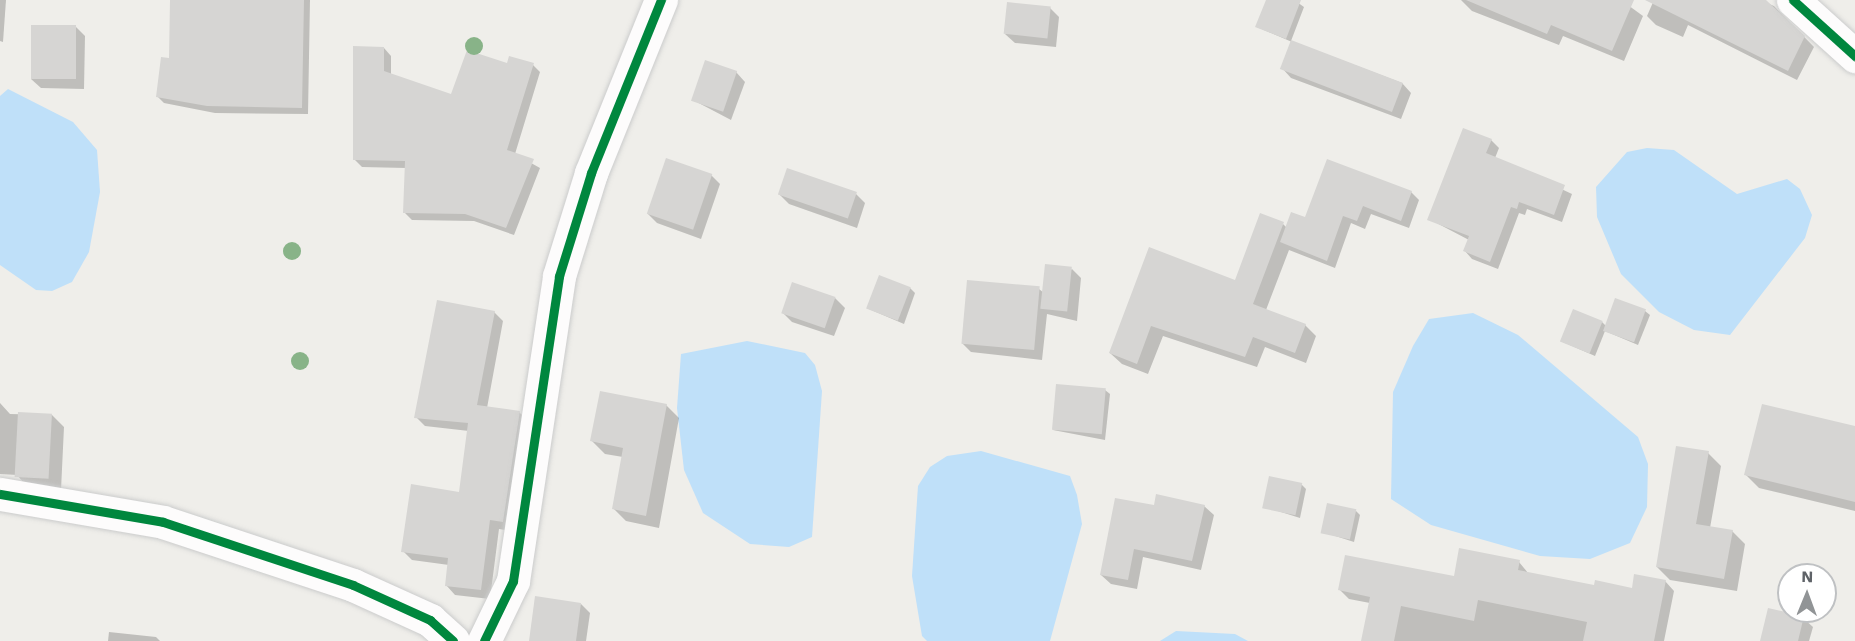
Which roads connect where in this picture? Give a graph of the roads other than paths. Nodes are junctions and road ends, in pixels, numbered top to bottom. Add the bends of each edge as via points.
1 (662, 0) edge
2 (1793, 0) edge
3 (1855, 56) edge
4 (0, 494) edge
5 (453, 641) edge
6 (484, 641) edge

1 - 6 street via 591,173 559,276 513,581
2 - 3 street
4 - 5 street via 174,526 353,585 430,620

